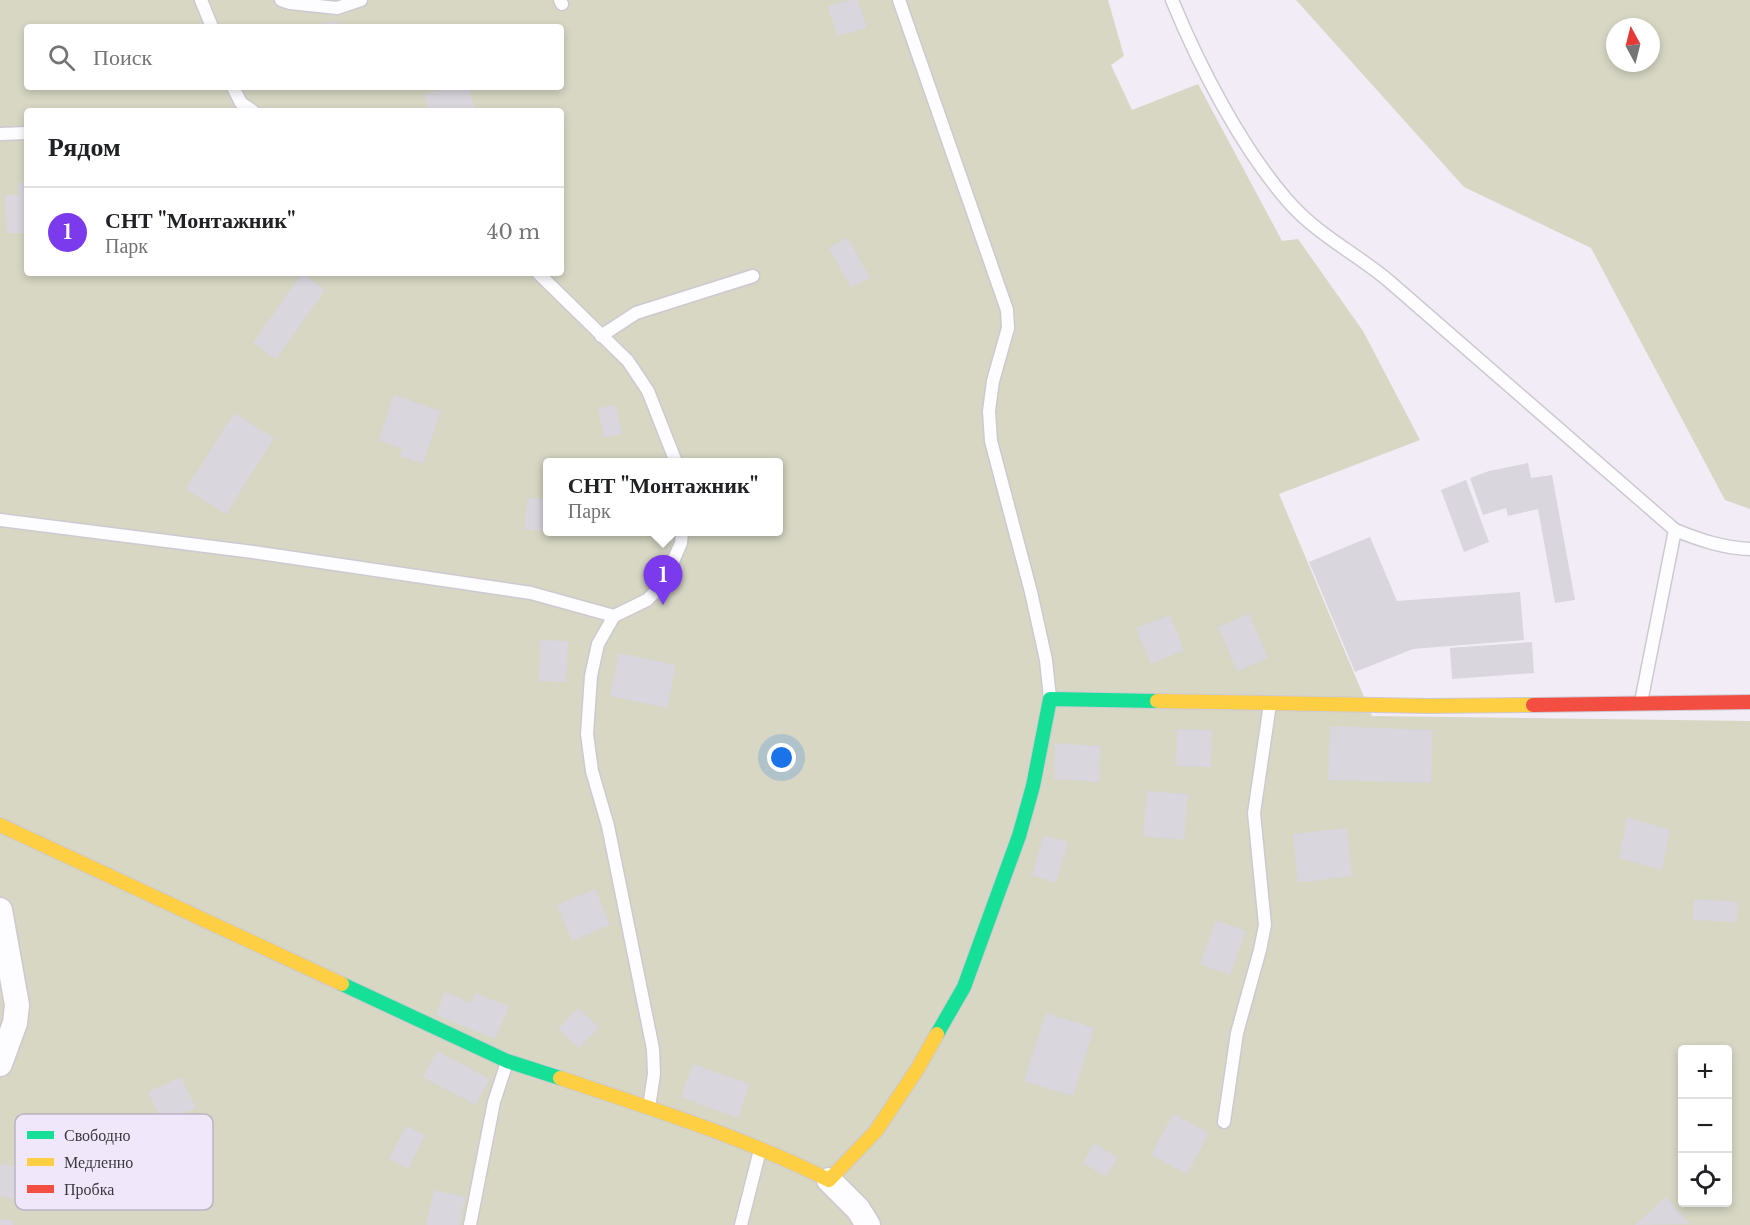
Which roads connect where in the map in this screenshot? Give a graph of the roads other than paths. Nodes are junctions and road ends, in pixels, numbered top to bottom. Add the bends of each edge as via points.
1 (203, 0) edge
2 (281, 0) edge
3 (361, 0) edge
4 (899, 0) edge
5 (1172, 0) edge
6 (211, 24) edge
7 (234, 90) edge
8 (237, 107) edge
9 (24, 133) edge
10 (0, 134) edge
11 (541, 276) edge
12 (753, 276) dead end
13 (601, 336) junction
14 (674, 458) edge
15 (0, 520) edge
16 (1675, 530) junction
17 (682, 536) edge
18 (1750, 549) edge
19 (614, 616) junction
20 (1050, 699) junction
21 (1270, 702) junction
22 (1750, 702) edge
23 (1640, 705) junction
24 (0, 825) edge
25 (0, 910) edge
26 (507, 1061) junction
27 (0, 1064) edge
28 (649, 1108) junction
29 (1224, 1122) dead end
30 (760, 1149) junction
31 (829, 1180) junction
32 (470, 1225) edge
33 (741, 1225) edge
34 (868, 1225) edge

1 - 6 lane
2 - 3 lane via 337,8
4 - 20 lane via 1007,310 1008,328 988,411 991,441 1031,592
5 - 16 lane via 1253,159 1288,201 1317,230 1385,279
7 - 8 lane
9 - 10 lane
11 - 13 lane
12 - 13 lane via 636,313
13 - 14 lane via 628,362 648,391
15 - 19 lane via 531,592
16 - 18 lane via 1701,541
16 - 23 lane
17 - 19 lane via 663,584 647,600
19 - 28 lane via 598,644 591,675 587,734 653,1049
20 - 21 street
20 - 31 street via 1019,836 964,987 876,1131
21 - 23 street
21 - 29 lane via 1254,813 1265,925 1237,1033
22 - 23 street
24 - 26 street
25 - 27 street via 17,1005 15,1023
26 - 28 street
26 - 32 lane via 494,1102
28 - 30 street
30 - 31 street
30 - 33 lane
31 - 34 street

